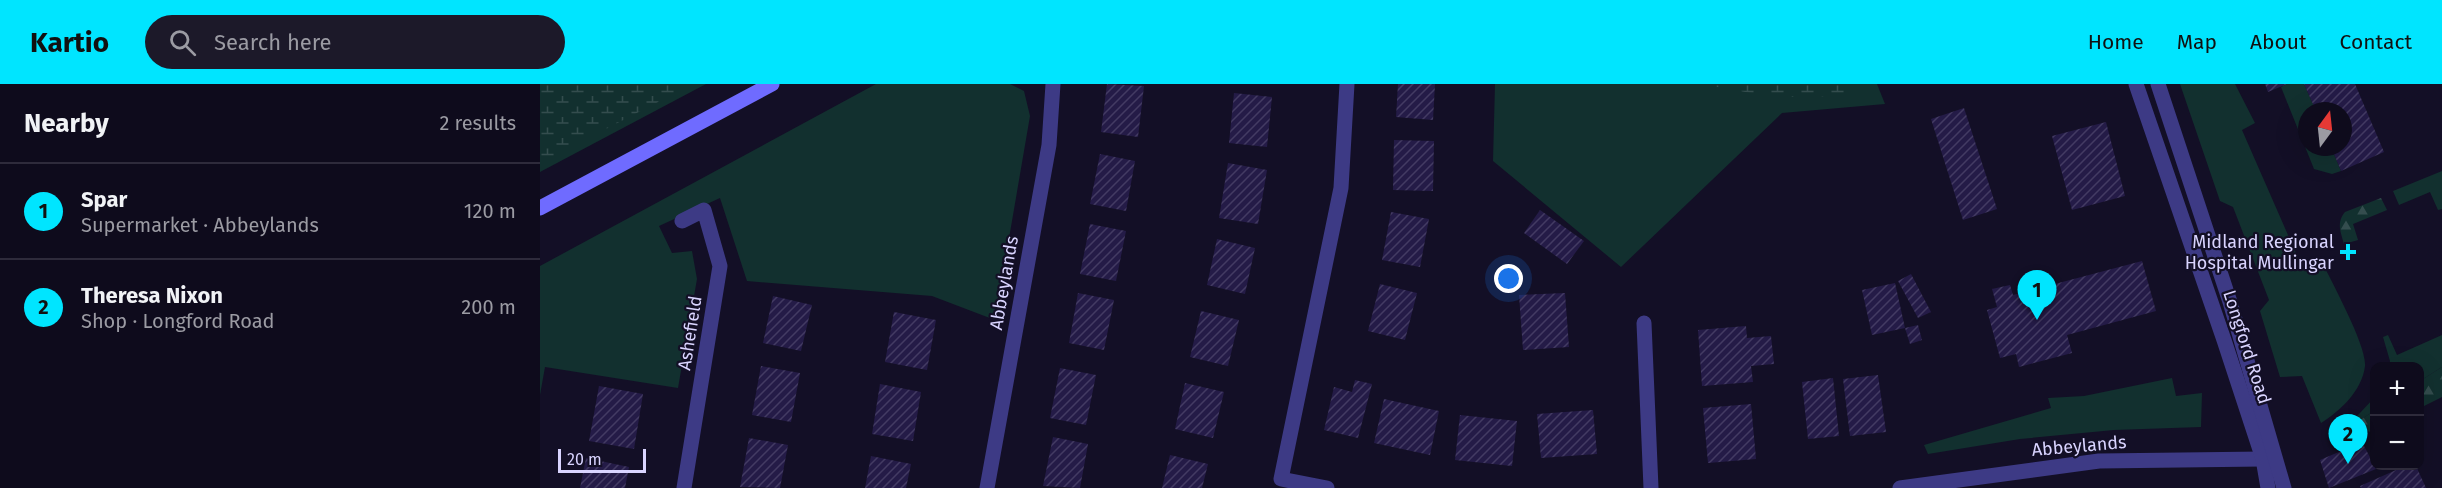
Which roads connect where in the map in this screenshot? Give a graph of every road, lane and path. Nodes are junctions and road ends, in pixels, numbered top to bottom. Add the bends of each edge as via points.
1 (772, 84) edge
2 (1053, 84) edge
3 (1347, 84) edge
4 (2138, 84) edge
5 (2158, 84) edge
6 (540, 208) edge
7 (682, 221) dead end
8 (2213, 250) junction
9 (1644, 323) dead end
10 (2224, 340) junction
11 (2263, 459) junction
12 (1280, 484) edge
13 (684, 488) edge
14 (987, 488) edge
15 (1327, 488) edge
16 (1651, 488) edge
17 (1900, 488) edge
18 (2268, 488) edge
19 (2284, 488) edge

1 - 6 main road
2 - 14 street, Abbeylands via 1049,145
3 - 12 street via 1341,188
4 - 10 street, Longford Road
5 - 8 street
7 - 13 street, Ashefield via 704,210 720,266
8 - 10 street via 2231,325
8 - 19 street
9 - 16 street
10 - 11 street, Longford Road
11 - 17 street, Abbeylands via 2099,461
11 - 18 street, Longford Road
12 - 15 street

